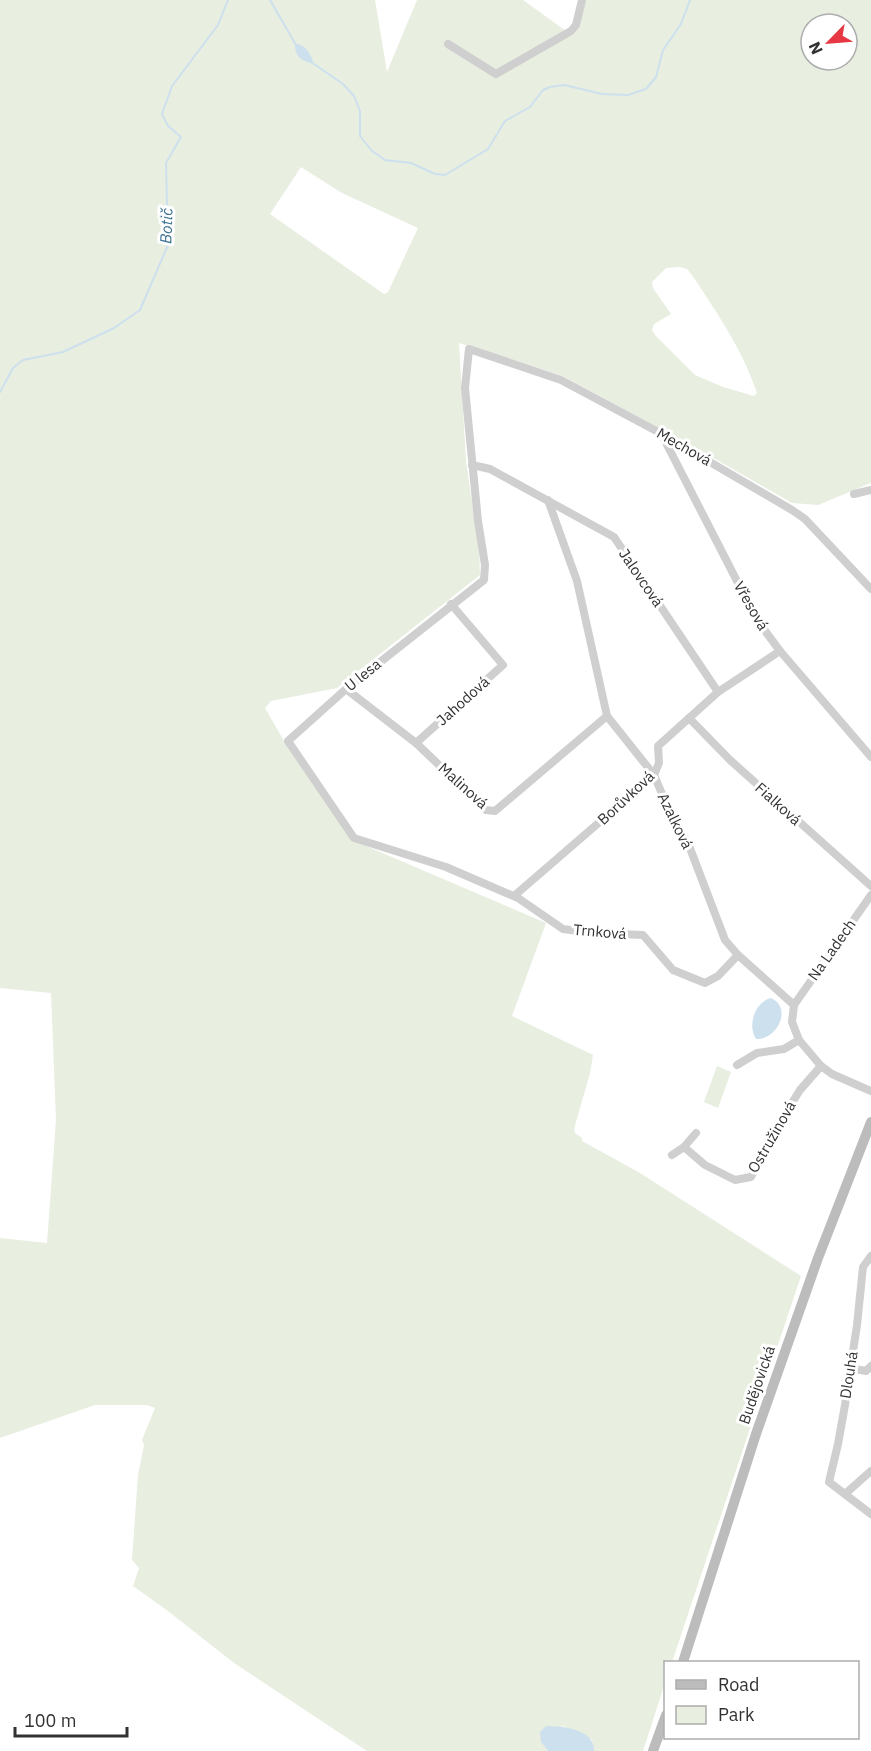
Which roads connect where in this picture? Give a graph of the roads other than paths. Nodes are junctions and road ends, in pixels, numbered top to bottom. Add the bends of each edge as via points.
1 (582, 0) edge
2 (448, 44) dead end
3 (469, 349) joint
4 (662, 434) junction
5 (472, 465) junction
6 (871, 490) edge
7 (854, 494) dead end
8 (548, 500) junction
9 (871, 589) edge
10 (452, 604) junction
11 (780, 651) junction
12 (346, 689) junction
13 (718, 692) junction
14 (607, 716) junction
15 (689, 717) junction
16 (416, 743) junction
17 (871, 757) edge
18 (654, 776) junction
19 (871, 886) edge
20 (871, 895) edge
21 (514, 897) junction
22 (738, 955) junction
23 (794, 1005) junction
24 (799, 1040) junction
25 (737, 1065) dead end
26 (821, 1066) junction
27 (871, 1091) edge
28 (871, 1122) edge
29 (696, 1133) dead end
30 (684, 1146) junction
31 (672, 1155) dead end
32 (871, 1256) edge
33 (871, 1366) edge
34 (850, 1368) junction
35 (871, 1471) edge
36 (845, 1494) junction
37 (871, 1514) edge
38 (683, 1661) edge
39 (664, 1721) edge
40 (653, 1751) edge

1 - 2 street via 571,31 496,74
3 - 4 street, Mechová via 561,380
3 - 5 street, U lesa via 465,388
4 - 9 street, Mechová via 806,519
4 - 11 street, Vřesová via 757,620
5 - 8 street, Jalovcová via 490,469
5 - 10 street, U lesa via 484,580
6 - 7 street
8 - 13 street, Jalovcová via 614,537
8 - 14 street, Azalková via 577,581
10 - 12 street, U lesa
10 - 16 street, Jahodová via 503,665
11 - 13 street, Borůvková
11 - 17 street, Vřesová
12 - 16 street, Malinová
12 - 21 street, U lesa via 288,741 354,837 446,867
13 - 15 street, Borůvková
14 - 16 street, Malinová via 495,811 486,810
14 - 18 street, Azalková
15 - 18 street, Borůvková via 658,746 659,763
15 - 19 street, Fialková via 730,760
18 - 21 street, Borůvková
18 - 22 street, Azalková via 688,843 725,940
20 - 23 street, Na Ladech
21 - 22 street, Trnková via 563,929 643,935 673,970 705,983 718,976
22 - 23 street, Azalková
23 - 24 street via 792,1022
24 - 25 street via 784,1049 757,1053
24 - 26 street
26 - 27 street
26 - 30 street, Ostružinová via 800,1090 751,1177 735,1180 705,1165
28 - 38 main road, Budějovická via 756,1434
29 - 30 street
30 - 31 street
32 - 34 street, Dlouhá via 862,1267
33 - 34 street via 866,1371
34 - 36 street, Dlouhá via 829,1482
35 - 36 street
36 - 37 street
39 - 40 main road

